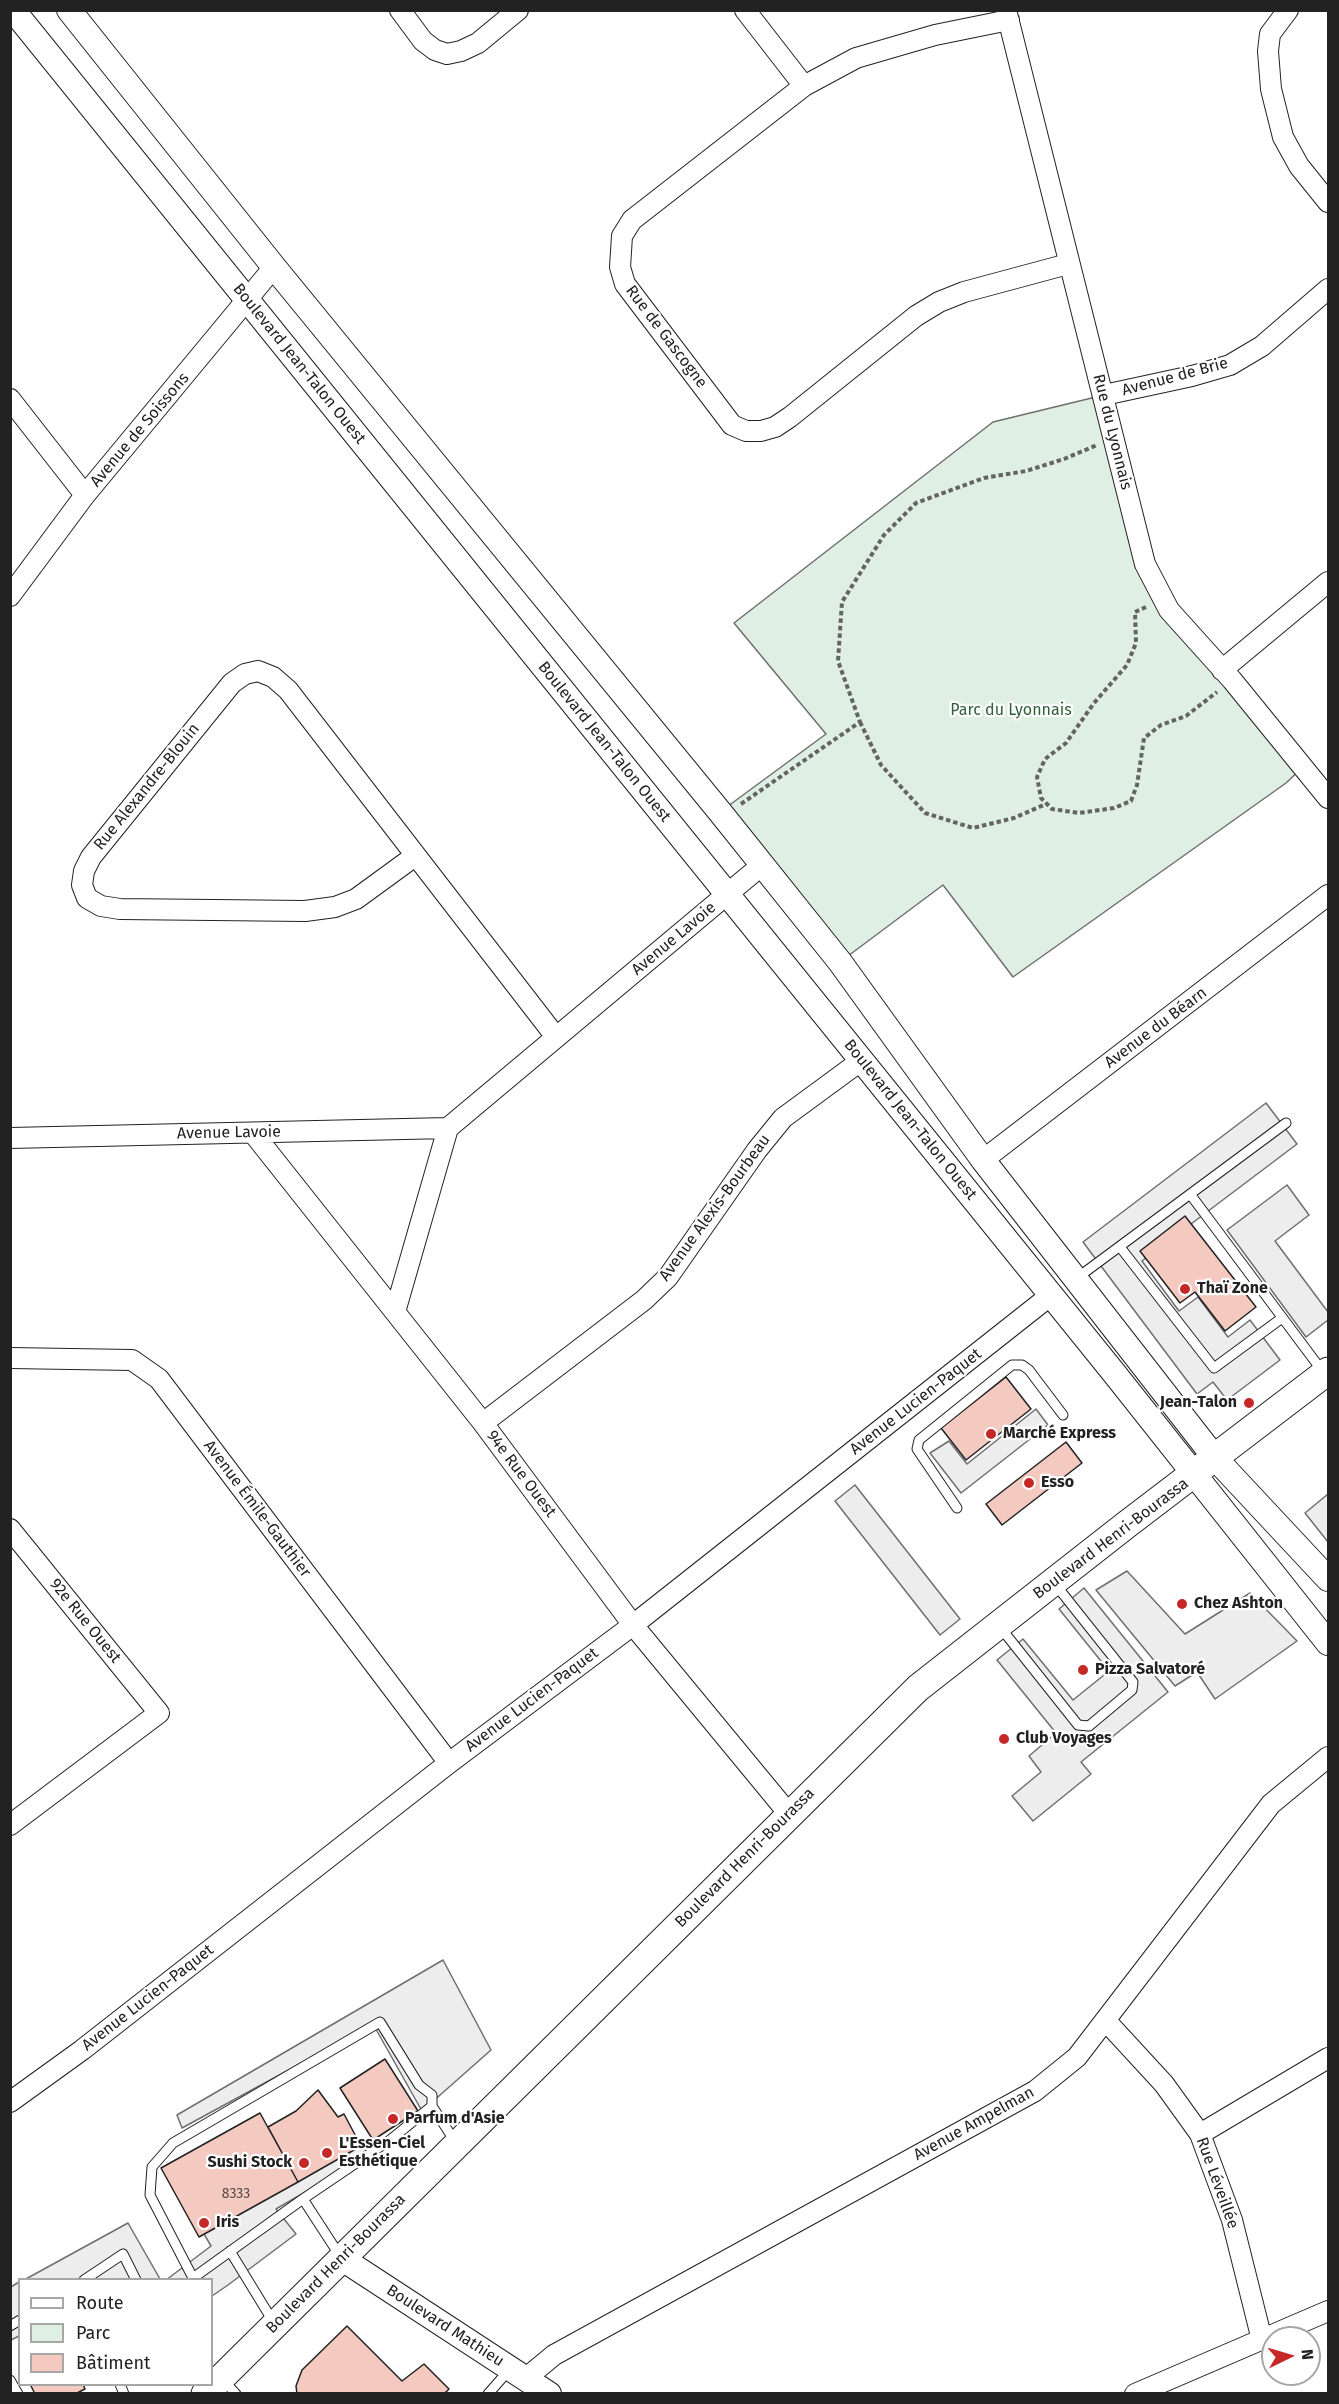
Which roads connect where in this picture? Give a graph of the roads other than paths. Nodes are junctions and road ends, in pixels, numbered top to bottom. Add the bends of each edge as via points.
1 (13, 10) edge
2 (69, 10) edge
3 (400, 10) edge
4 (518, 10) edge
5 (745, 10) edge
6 (1288, 10) edge
7 (1007, 15) edge
8 (804, 86) junction
9 (1329, 202) edge
10 (1068, 264) junction
11 (274, 267) junction
12 (1329, 289) edge
13 (248, 301) junction
14 (1104, 395) junction
15 (10, 399) edge
16 (85, 495) junction
17 (1329, 582) edge
18 (10, 596) edge
19 (1227, 675) junction
20 (1329, 798) edge
21 (415, 856) junction
22 (762, 865) junction
23 (727, 894) junction
24 (1329, 895) edge
25 (556, 1037) junction
26 (862, 1060) junction
27 (1286, 1123) dead end
28 (448, 1128) junction
29 (253, 1133) junction
30 (10, 1138) edge
31 (983, 1160) junction
32 (1190, 1194) junction
33 (1120, 1247) junction
34 (1077, 1278) junction
35 (1051, 1295) junction
36 (395, 1312) junction
37 (1282, 1318) junction
38 (10, 1358) edge
39 (1327, 1373) edge
40 (1063, 1415) dead end
41 (483, 1423) junction
42 (1205, 1466) junction
43 (957, 1508) dead end
44 (10, 1528) edge
45 (1329, 1579) edge
46 (1054, 1582) junction
47 (633, 1625) junction
48 (999, 1625) junction
49 (1329, 1643) edge
50 (1329, 1757) edge
51 (448, 1763) junction
52 (789, 1814) junction
53 (10, 1825) edge
54 (1106, 2021) junction
55 (1329, 2058) edge
56 (10, 2102) edge
57 (432, 2106) junction
58 (1200, 2134) junction
59 (458, 2145) junction
60 (303, 2199) junction
61 (230, 2251) junction
62 (341, 2258) junction
63 (87, 2278) edge
64 (135, 2278) edge
65 (191, 2278) edge
66 (1329, 2312) edge
67 (274, 2324) junction
68 (1296, 2326) edge
69 (1261, 2336) edge
70 (1261, 2340) edge
71 (517, 2374) junction
72 (10, 2380) edge
73 (221, 2388) edge
74 (18, 2394) edge
75 (488, 2394) edge
76 (549, 2394) edge
77 (1135, 2394) edge

1 - 13 street, Boulevard Jean-Talon Ouest
2 - 11 street, Boulevard Jean-Talon Ouest
3 - 4 street via 423,41 447,54 478,43
5 - 8 street
6 - 9 street via 1270,34 1271,89 1283,137 1299,166
7 - 8 street, Rue de Gascogne via 856,58
7 - 10 street, Rue du Lyonnais
8 - 10 street, Rue de Gascogne via 632,220 622,236 620,267 625,284 732,425 746,431 776,427 939,302
10 - 14 street, Rue du Lyonnais
11 - 13 street, Avenue de Soissons
11 - 22 street, Boulevard Jean-Talon Ouest
12 - 14 street, Avenue de Brie via 1262,346 1230,365
13 - 16 street, Avenue de Soissons
13 - 23 street, Boulevard Jean-Talon Ouest
14 - 19 street, Rue du Lyonnais via 1145,564 1169,610
15 - 16 street
16 - 18 street, Avenue de Soissons
17 - 19 street
19 - 20 street, Rue du Lyonnais
21 - 21 street, Rue Alexandre-Blouin via 288,690 258,671 232,683 91,857 82,885 87,898 101,906 120,909 305,911 336,907 356,899
21 - 25 street, Rue Alexandre-Blouin
22 - 23 street, Avenue Lavoie
22 - 31 street, Boulevard Jean-Talon Ouest via 840,962
23 - 25 street, Avenue Lavoie
23 - 26 street, Boulevard Jean-Talon Ouest
24 - 31 street, Avenue du Béarn
25 - 28 street, Avenue Lavoie
26 - 35 street, Boulevard Jean-Talon Ouest
26 - 41 street, Avenue Alexis-Bourbeau via 783,1118 668,1277 644,1300
27 - 32 lane
28 - 29 street, Avenue Lavoie
28 - 36 street
29 - 30 street, Avenue Lavoie
29 - 36 street, 94e Rue Ouest
31 - 34 street, Boulevard Jean-Talon Ouest
32 - 33 lane
32 - 37 lane
33 - 34 lane
33 - 37 lane via 1214,1368
34 - 42 street, Boulevard Jean-Talon Ouest
35 - 42 street, Boulevard Jean-Talon Ouest
35 - 47 street, Avenue Lucien-Paquet
36 - 41 street, 94e Rue Ouest
37 - 39 lane
38 - 51 street, Avenue Émile-Gauthier via 132,1360 159,1379
39 - 42 main road, Boulevard Henri-Bourassa
40 - 43 lane via 1029,1370 1012,1365 919,1440 917,1449
41 - 47 street, 94e Rue Ouest
42 - 45 street
42 - 46 main road, Boulevard Henri-Bourassa
42 - 49 street
44 - 53 street, 92e Rue Ouest via 159,1713
46 - 48 main road, Boulevard Henri-Bourassa
46 - 48 lane via 1133,1682 1132,1690 1089,1726 1078,1725
47 - 51 street, Avenue Lucien-Paquet
47 - 52 street, 94e Rue Ouest
48 - 52 main road, Boulevard Henri-Bourassa via 918,1688
50 - 54 street, Avenue Ampelman via 1271,1804
51 - 56 street, Avenue Lucien-Paquet
52 - 59 main road, Boulevard Henri-Bourassa
54 - 58 street, Rue Léveillée via 1164,2084
54 - 71 street, Avenue Ampelman via 1077,2057 1035,2091
55 - 58 street
57 - 59 lane
57 - 60 lane via 390,2140
57 - 65 lane via 432,2095 419,2085 380,2022 173,2144 152,2167 150,2195
58 - 69 street, Rue Léveillée via 1232,2220
59 - 62 main road, Boulevard Henri-Bourassa
60 - 61 lane
60 - 62 lane
61 - 65 lane
61 - 67 lane
62 - 67 main road, Boulevard Henri-Bourassa
62 - 71 street, Boulevard Mathieu
63 - 64 lane via 123,2254
66 - 68 street
67 - 73 main road, Boulevard Henri-Bourassa
70 - 77 street
71 - 75 lane
71 - 76 street, Boulevard Mathieu
72 - 74 lane

